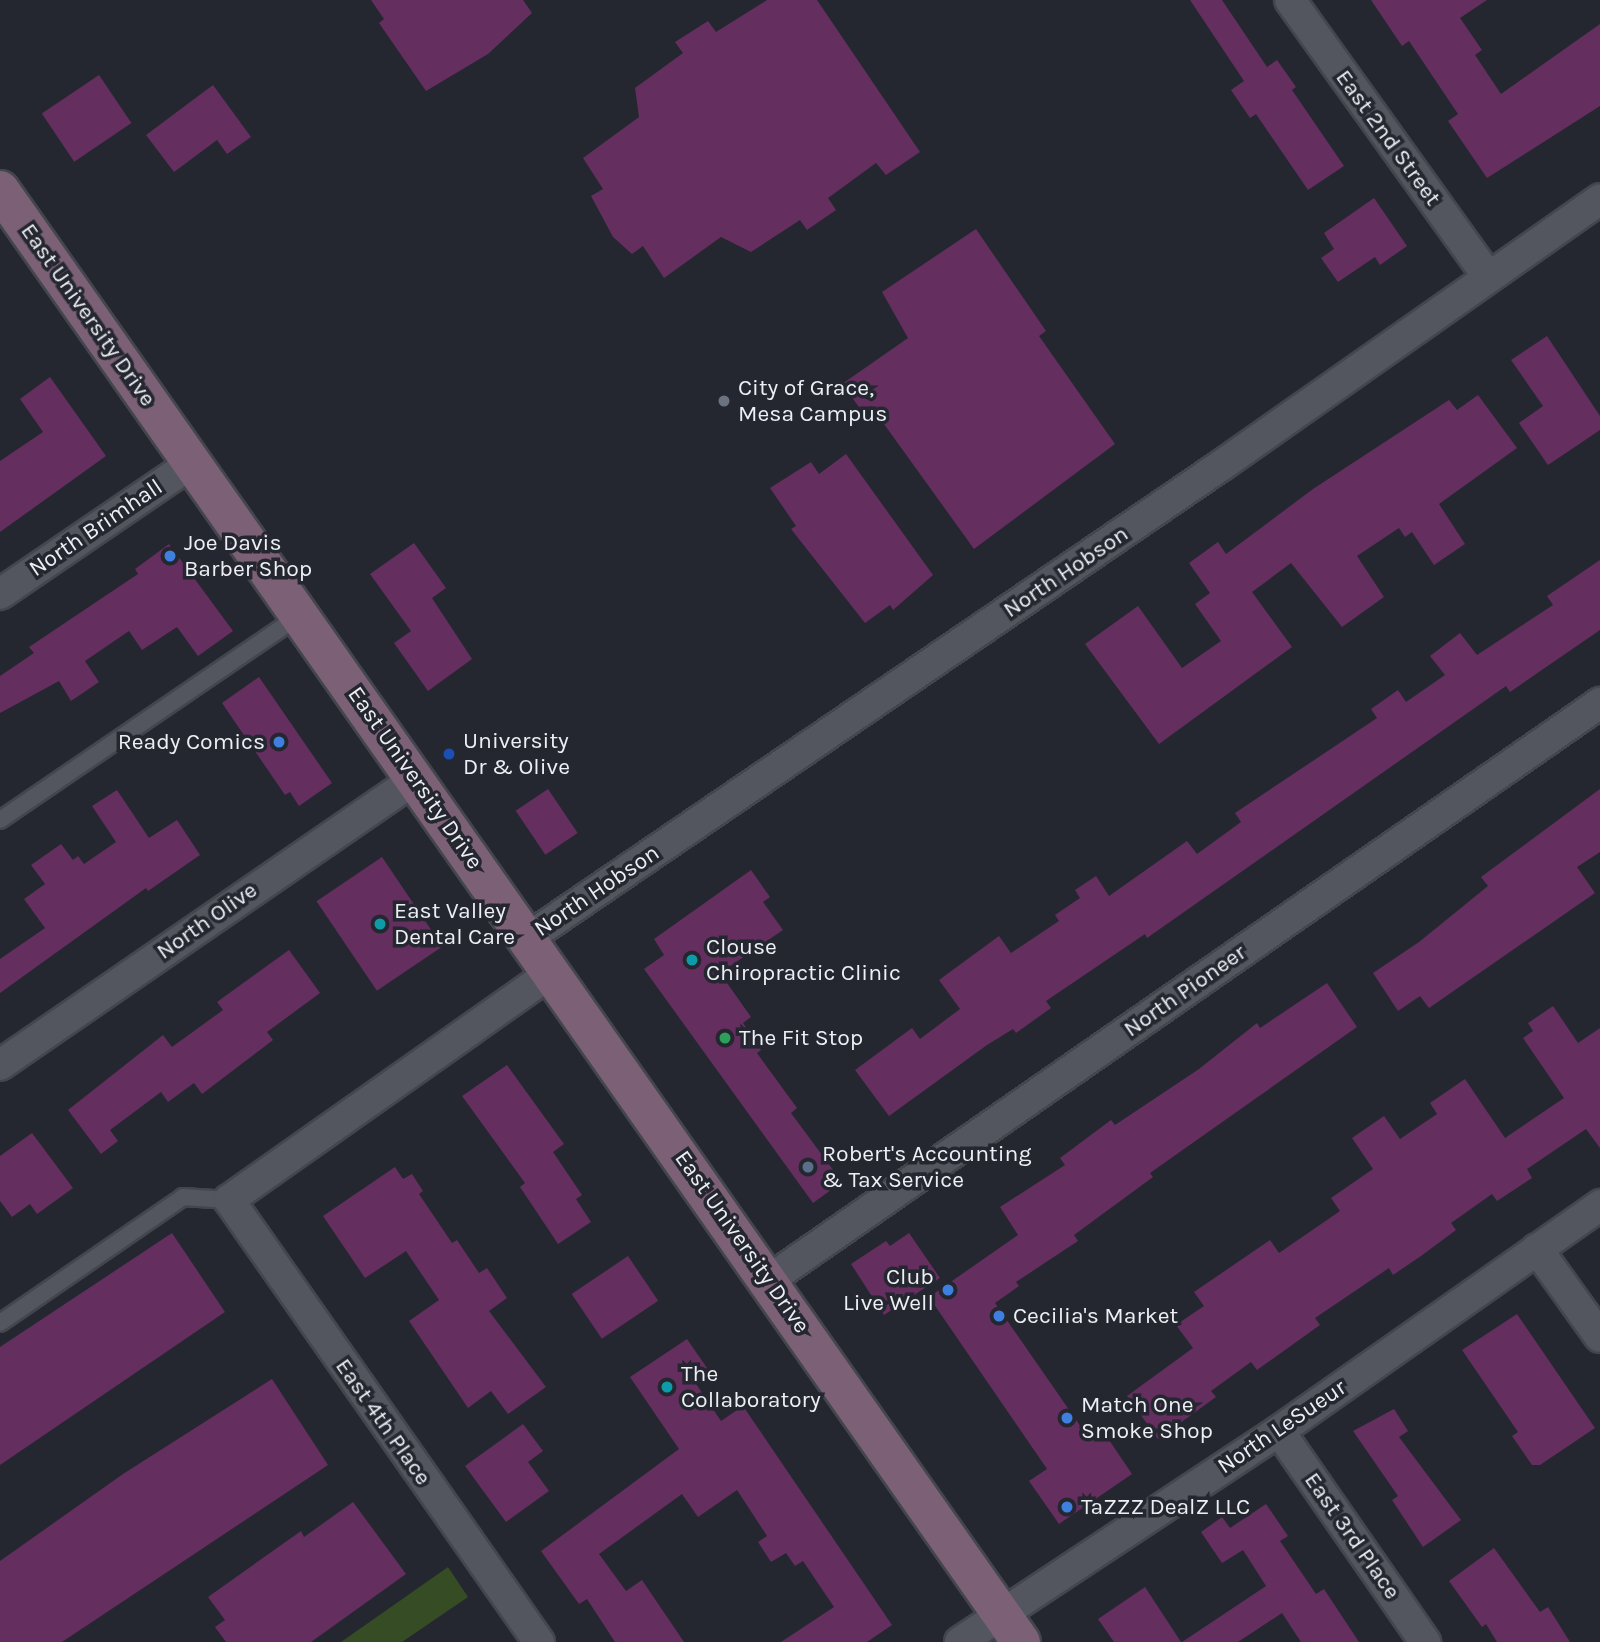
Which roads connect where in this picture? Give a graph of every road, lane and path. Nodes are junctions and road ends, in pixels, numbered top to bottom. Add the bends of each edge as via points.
1 (1290, 0) edge
2 (0, 190) edge
3 (1600, 199) edge
4 (1487, 275) junction
5 (192, 463) junction
6 (0, 594) edge
7 (300, 615) junction
8 (1600, 703) edge
9 (415, 779) junction
10 (0, 820) edge
11 (528, 938) junction
12 (552, 972) junction
13 (0, 1065) edge
14 (229, 1200) junction
15 (1600, 1205) edge
16 (1537, 1249) junction
17 (769, 1280) junction
18 (0, 1323) edge
19 (1600, 1337) edge
20 (1279, 1431) junction
21 (1011, 1628) edge
22 (539, 1642) edge
23 (960, 1642) edge
24 (1425, 1642) edge

1 - 4 street, East 2nd Street
2 - 5 main road, East University Drive
3 - 4 street, North Hobson
4 - 11 street, North Hobson via 1222,465
5 - 6 street, North Brimhall
5 - 7 main road, East University Drive
7 - 9 main road, East University Drive
7 - 10 lane
8 - 17 street, North Pioneer
9 - 11 main road, East University Drive
9 - 13 street, North Olive
11 - 12 main road, East University Drive
12 - 14 street, North Hobson
12 - 17 main road, East University Drive
14 - 18 lane via 183,1197
14 - 22 street, East 4th Place
15 - 16 street, North LeSueur
16 - 19 street
16 - 20 street, North LeSueur
17 - 21 main road, East University Drive
20 - 21 street, North LeSueur
20 - 24 street, East 3rd Place
21 - 23 street, North LeSueur

